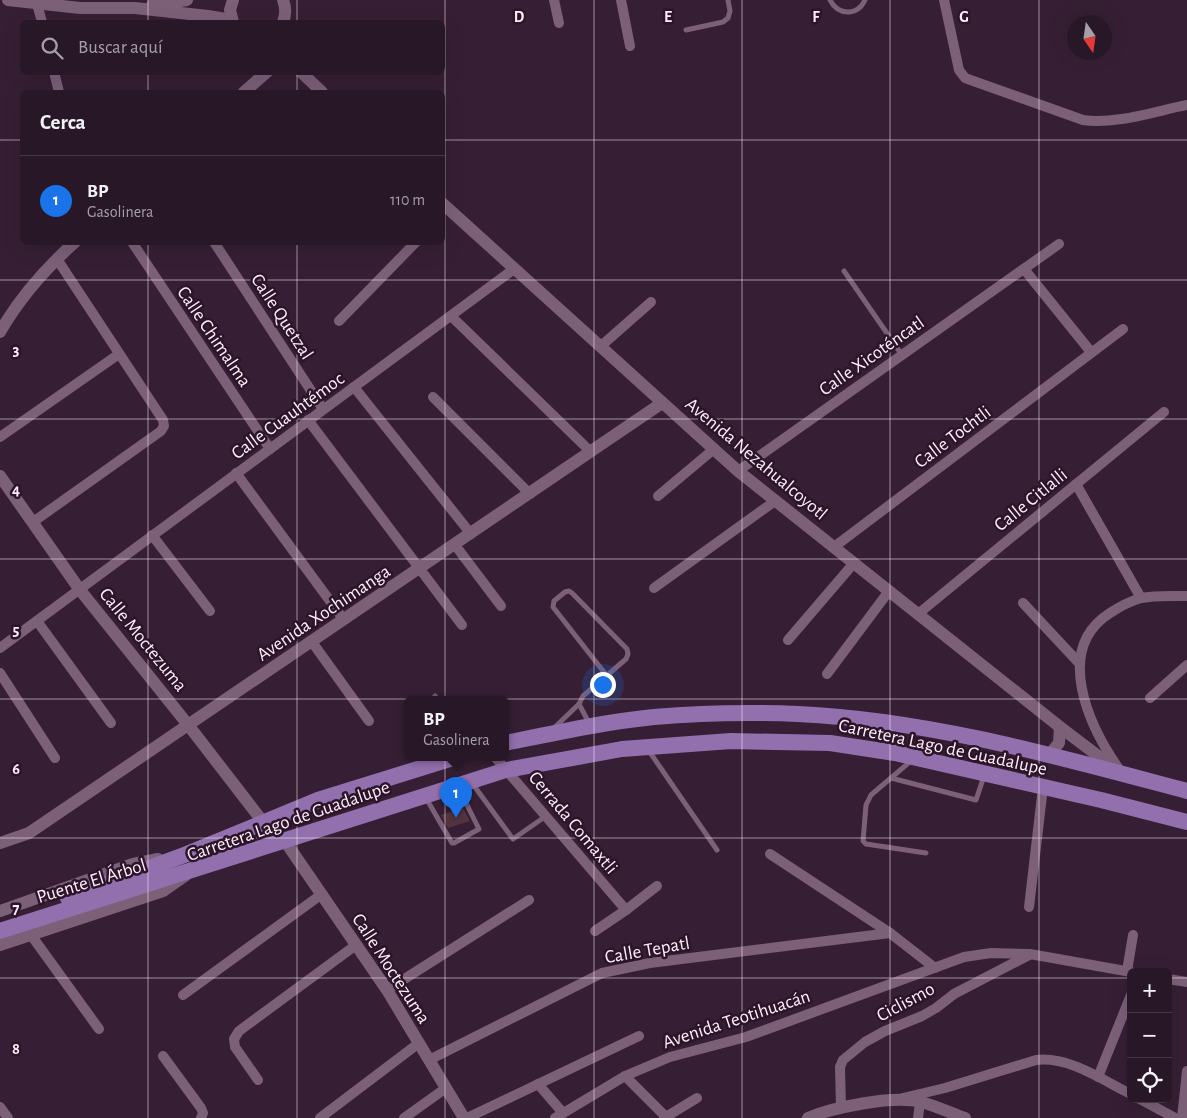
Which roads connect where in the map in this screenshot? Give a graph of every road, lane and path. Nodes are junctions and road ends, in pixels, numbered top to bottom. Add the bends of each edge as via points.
1 (8, 0) edge
2 (187, 0) edge
3 (233, 0) edge
4 (283, 0) edge
5 (292, 0) edge
6 (554, 0) edge
7 (621, 0) edge
8 (728, 0) edge
9 (830, 0) edge
10 (865, 0) edge
11 (944, 0) edge
12 (37, 4) junction
13 (135, 8) junction
14 (284, 19) edge
15 (41, 20) edge
16 (224, 20) edge
17 (232, 20) edge
18 (559, 23) dead end
19 (686, 30) dead end
20 (630, 46) dead end
21 (55, 75) edge
22 (264, 75) edge
23 (304, 75) edge
24 (58, 90) edge
25 (246, 90) edge
26 (320, 90) edge
27 (1187, 105) edge
28 (445, 210) edge
29 (1059, 244) dead end
30 (72, 245) edge
31 (134, 245) edge
32 (216, 245) edge
33 (413, 245) edge
34 (57, 259) junction
35 (514, 268) junction
36 (1024, 268) junction
37 (844, 271) dead end
38 (651, 302) dead end
39 (451, 316) junction
40 (339, 321) dead end
41 (1122, 329) dead end
42 (0, 331) edge
43 (601, 346) junction
44 (1091, 352) junction
45 (119, 354) junction
46 (902, 355) junction
47 (354, 387) junction
48 (433, 397) dead end
49 (662, 403) junction
50 (324, 409) junction
51 (1164, 412) dead end
52 (308, 420) junction
53 (0, 437) edge
54 (270, 449) junction
55 (714, 449) junction
56 (591, 452) junction
57 (738, 471) junction
58 (236, 473) junction
59 (0, 476) edge
60 (1076, 484) junction
61 (530, 494) junction
62 (658, 496) dead end
63 (775, 501) junction
64 (33, 522) junction
65 (471, 534) junction
66 (152, 535) junction
67 (455, 545) junction
68 (834, 547) junction
69 (854, 563) junction
70 (419, 569) junction
71 (654, 588) dead end
72 (80, 590) junction
73 (889, 591) junction
74 (1187, 596) edge
75 (1141, 598) junction
76 (1022, 603) dead end
77 (501, 606) dead end
78 (210, 611) dead end
79 (918, 614) junction
80 (344, 620) junction
81 (37, 621) junction
82 (462, 625) dead end
83 (788, 640) dead end
84 (312, 642) junction
85 (0, 648) edge
86 (1080, 663) junction
87 (1187, 664) edge
88 (0, 673) edge
89 (827, 674) dead end
90 (607, 676) junction
91 (1150, 698) dead end
92 (579, 704) junction
93 (369, 721) dead end
94 (112, 723) dead end
95 (189, 726) junction
96 (591, 726) junction
97 (1060, 727) junction
98 (547, 734) junction
99 (509, 742) edge
100 (647, 747) junction
101 (1049, 755) junction
102 (55, 758) dead end
103 (915, 758) junction
104 (443, 761) edge
105 (499, 761) edge
106 (506, 770) junction
107 (984, 773) junction
108 (1122, 774) junction
109 (891, 778) junction
110 (463, 783) junction
111 (1043, 787) junction
112 (1187, 791) edge
113 (424, 795) junction
114 (546, 816) junction
115 (263, 822) junction
116 (1187, 822) edge
117 (1, 840) edge
118 (285, 841) junction
119 (717, 850) dead end
120 (926, 853) dead end
121 (187, 854) junction
122 (770, 854) dead end
123 (194, 869) junction
124 (125, 884) junction
125 (656, 886) dead end
126 (322, 894) junction
127 (529, 900) dead end
128 (1029, 907) dead end
129 (626, 910) junction
130 (0, 911) edge
131 (0, 922) edge
132 (0, 931) edge
133 (595, 931) dead end
134 (890, 933) junction
135 (32, 935) junction
136 (1133, 935) dead end
137 (0, 945) edge
138 (356, 945) junction
139 (1030, 954) junction
140 (936, 968) junction
141 (1129, 968) edge
142 (1127, 972) edge
143 (1172, 980) edge
144 (1187, 982) edge
145 (387, 990) junction
146 (183, 995) dead end
147 (1127, 1005) edge
148 (99, 1029) dead end
149 (639, 1036) dead end
150 (419, 1043) junction
151 (164, 1056) dead end
152 (429, 1060) junction
153 (1187, 1070) edge
154 (625, 1076) junction
155 (1098, 1077) junction
156 (258, 1080) dead end
157 (538, 1084) junction
158 (446, 1088) junction
159 (1127, 1092) edge
160 (697, 1098) dead end
161 (893, 1100) junction
162 (920, 1102) junction
163 (1147, 1103) edge
164 (0, 1107) edge
165 (841, 1108) junction
166 (559, 1115) edge
167 (8, 1118) edge
168 (201, 1118) edge
169 (320, 1118) edge
170 (404, 1118) edge
171 (466, 1118) edge
172 (665, 1118) edge
173 (808, 1118) edge
174 (918, 1118) edge
175 (965, 1118) edge
176 (1175, 1118) edge
177 (1182, 1118) edge

1 - 12 street
2 - 13 street
3 - 17 street
4 - 14 street
5 - 14 street
6 - 18 street
7 - 20 street
8 - 19 lane via 730,11 723,22
9 - 10 lane via 839,11 846,13 860,8
11 - 27 street via 959,70 965,78 1096,122
12 - 13 street
12 - 15 street
13 - 16 street
21 - 24 street
22 - 25 street
23 - 26 street
28 - 35 street, Avenida Nezahualcoyotl
29 - 36 street, Calle Xicoténcatl
30 - 34 street
31 - 54 street, Calle Chimalma
32 - 50 street, Calle Quetzal
33 - 40 street
34 - 42 street via 15,308
34 - 45 street
35 - 39 street, Calle Cuauhtémoc
35 - 43 street, Avenida Nezahualcoyotl
36 - 44 street
36 - 46 street, Calle Xicoténcatl
37 - 46 lane
38 - 43 street
39 - 47 street, Calle Cuauhtémoc
39 - 56 street
41 - 44 street, Calle Tochtli
43 - 49 street, Avenida Nezahualcoyotl
44 - 68 street, Calle Tochtli
45 - 53 street
45 - 64 street via 164,426
46 - 57 street, Calle Xicoténcatl
47 - 50 street, Calle Cuauhtémoc
47 - 65 street
48 - 61 street
49 - 55 street, Avenida Nezahualcoyotl
49 - 56 street, Avenida Xochimanga
50 - 52 street, Calle Cuauhtémoc
51 - 60 street, Calle Citlalli
52 - 54 street, Calle Cuauhtémoc
52 - 70 street
54 - 58 street, Calle Cuauhtémoc
55 - 57 street, Avenida Nezahualcoyotl
55 - 62 street
56 - 61 street, Avenida Xochimanga
57 - 63 street, Avenida Nezahualcoyotl
58 - 66 street, Calle Cuauhtémoc
58 - 80 street
59 - 64 street, Calle Moctezuma
60 - 75 street
60 - 79 street, Calle Citlalli
61 - 65 street, Avenida Xochimanga
63 - 68 street, Avenida Nezahualcoyotl
63 - 71 street
64 - 72 street, Calle Moctezuma
65 - 67 street, Avenida Xochimanga
66 - 72 street, Calle Cuauhtémoc
66 - 78 street
67 - 70 street, Avenida Xochimanga
67 - 77 street
68 - 69 street, Avenida Nezahualcoyotl
69 - 73 street, Avenida Nezahualcoyotl
69 - 83 street
70 - 80 street, Avenida Xochimanga
70 - 82 street
72 - 81 street, Calle Cuauhtémoc
72 - 95 street, Calle Moctezuma
73 - 79 street, Avenida Nezahualcoyotl
73 - 89 street
74 - 75 street
75 - 86 street via 1118,608 1093,626 1084,644
76 - 86 street
79 - 97 street, Avenida Nezahualcoyotl
80 - 84 street, Avenida Xochimanga
81 - 85 street, Calle Cuauhtémoc
81 - 94 street
84 - 93 street
84 - 95 street, Avenida Xochimanga
86 - 108 street via 1084,702 1090,720
87 - 91 street
88 - 102 street
90 - 90 lane via 626,658 627,649 572,593 565,592 554,601 553,607
90 - 92 lane via 583,696
92 - 96 lane
92 - 98 lane
95 - 115 street, Calle Moctezuma
95 - 117 street, Avenida Xochimanga via 29,833
96 - 98 main road, Carretera Lago de Guadalupe
96 - 101 main road, Carretera Lago de Guadalupe via 722,713 798,714 949,732
97 - 101 street via 1059,743
97 - 108 street, Avenida Nezahualcoyotl
98 - 99 main road, Carretera Lago de Guadalupe
100 - 103 main road, Carretera Lago de Guadalupe via 731,741 830,743
100 - 106 main road, Carretera Lago de Guadalupe
100 - 119 lane
101 - 108 main road, Carretera Lago de Guadalupe
103 - 107 main road, Carretera Lago de Guadalupe
103 - 109 lane
104 - 115 main road, Carretera Lago de Guadalupe via 318,800
105 - 106 street, Cerrada Comaxtli
106 - 110 main road, Carretera Lago de Guadalupe
106 - 114 street, Cerrada Comaxtli
107 - 109 lane via 976,800
107 - 111 main road, Carretera Lago de Guadalupe
108 - 112 main road, Carretera Lago de Guadalupe
109 - 120 lane via 871,795 866,805 863,841
110 - 113 main road, Carretera Lago de Guadalupe
110 - 113 lane via 480,829 454,843
110 - 114 lane via 513,839
111 - 116 main road, Carretera Lago de Guadalupe
111 - 128 street
113 - 118 main road, Carretera Lago de Guadalupe
114 - 129 street, Cerrada Comaxtli
115 - 121 main road, Carretera Lago de Guadalupe
118 - 123 main road, Carretera Lago de Guadalupe
118 - 126 street, Calle Moctezuma
121 - 124 main road, Puente El Árbol
121 - 130 street, Carretera Lago de Guadalupe via 133,864
122 - 134 street
123 - 124 main road, Puente El Árbol
123 - 135 street, Carretera Lago de Guadalupe via 163,891
124 - 131 main road, Puente El Árbol
124 - 132 main road, Puente El Árbol
125 - 129 street
126 - 138 street, Calle Moctezuma
126 - 146 street
127 - 145 street
129 - 133 street
134 - 140 street
134 - 152 street, Calle Tepatl via 650,963 602,973
135 - 137 street, Carretera Lago de Guadalupe
135 - 148 street
136 - 141 street
138 - 145 street, Calle Moctezuma
138 - 156 street via 239,1031 234,1039 235,1047
139 - 140 street, Avenida Teotihuacán via 991,953 964,957
139 - 142 street, Avenida Teotihuacán
139 - 165 street, Ciclismo via 954,994 922,1016 865,1042 843,1060 840,1067
140 - 154 street, Avenida Teotihuacán via 746,1036 670,1057
143 - 144 street
145 - 150 street, Calle Moctezuma
147 - 155 street
149 - 157 street
150 - 152 street, Calle Moctezuma
150 - 169 street
151 - 168 street via 201,1108
152 - 158 street, Calle Moctezuma
153 - 177 street
154 - 166 street, Avenida Teotihuacán
154 - 172 street
155 - 159 street
155 - 161 street via 1057,1060 1036,1060
157 - 166 street
157 - 171 street
158 - 170 street
158 - 171 street, Calle Moctezuma
160 - 172 street
161 - 162 street
161 - 165 street
162 - 174 street
162 - 175 street
163 - 176 street
164 - 167 street
165 - 173 street

